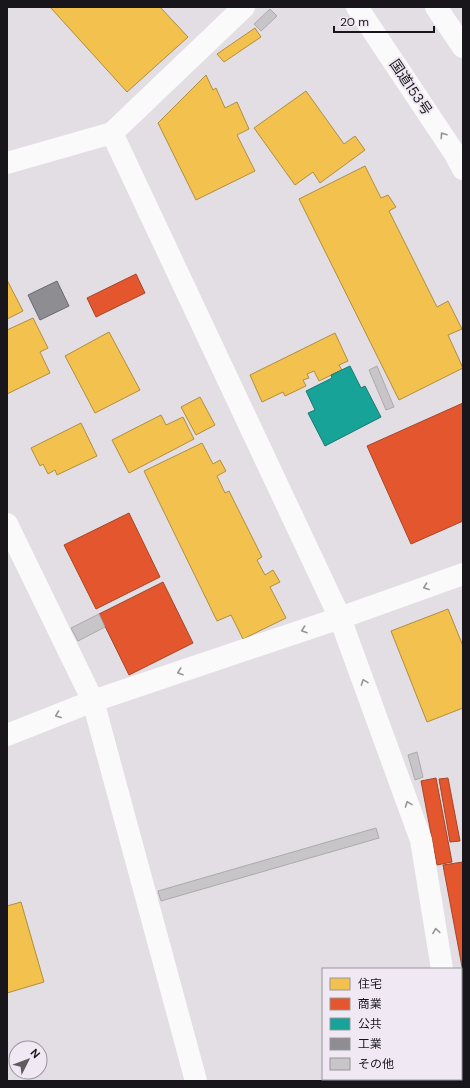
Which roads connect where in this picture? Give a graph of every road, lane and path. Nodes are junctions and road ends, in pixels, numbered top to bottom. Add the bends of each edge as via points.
1 (244, 7) edge
2 (357, 7) edge
3 (436, 7) edge
4 (463, 47) edge
5 (112, 133) junction
6 (7, 163) edge
7 (463, 169) edge
8 (7, 524) edge
9 (463, 574) edge
10 (340, 618) junction
11 (93, 701) junction
12 (7, 735) edge
13 (442, 968) edge
14 (196, 1081) edge

1 - 5 main road
7 -> 2 main road, 国道153号
3 - 4 main road
5 - 6 main road
5 - 10 main road
8 - 11 main road
9 -> 10 main road
10 -> 11 main road
13 -> 10 main road via 421,840
11 -> 12 main road
11 - 14 main road

